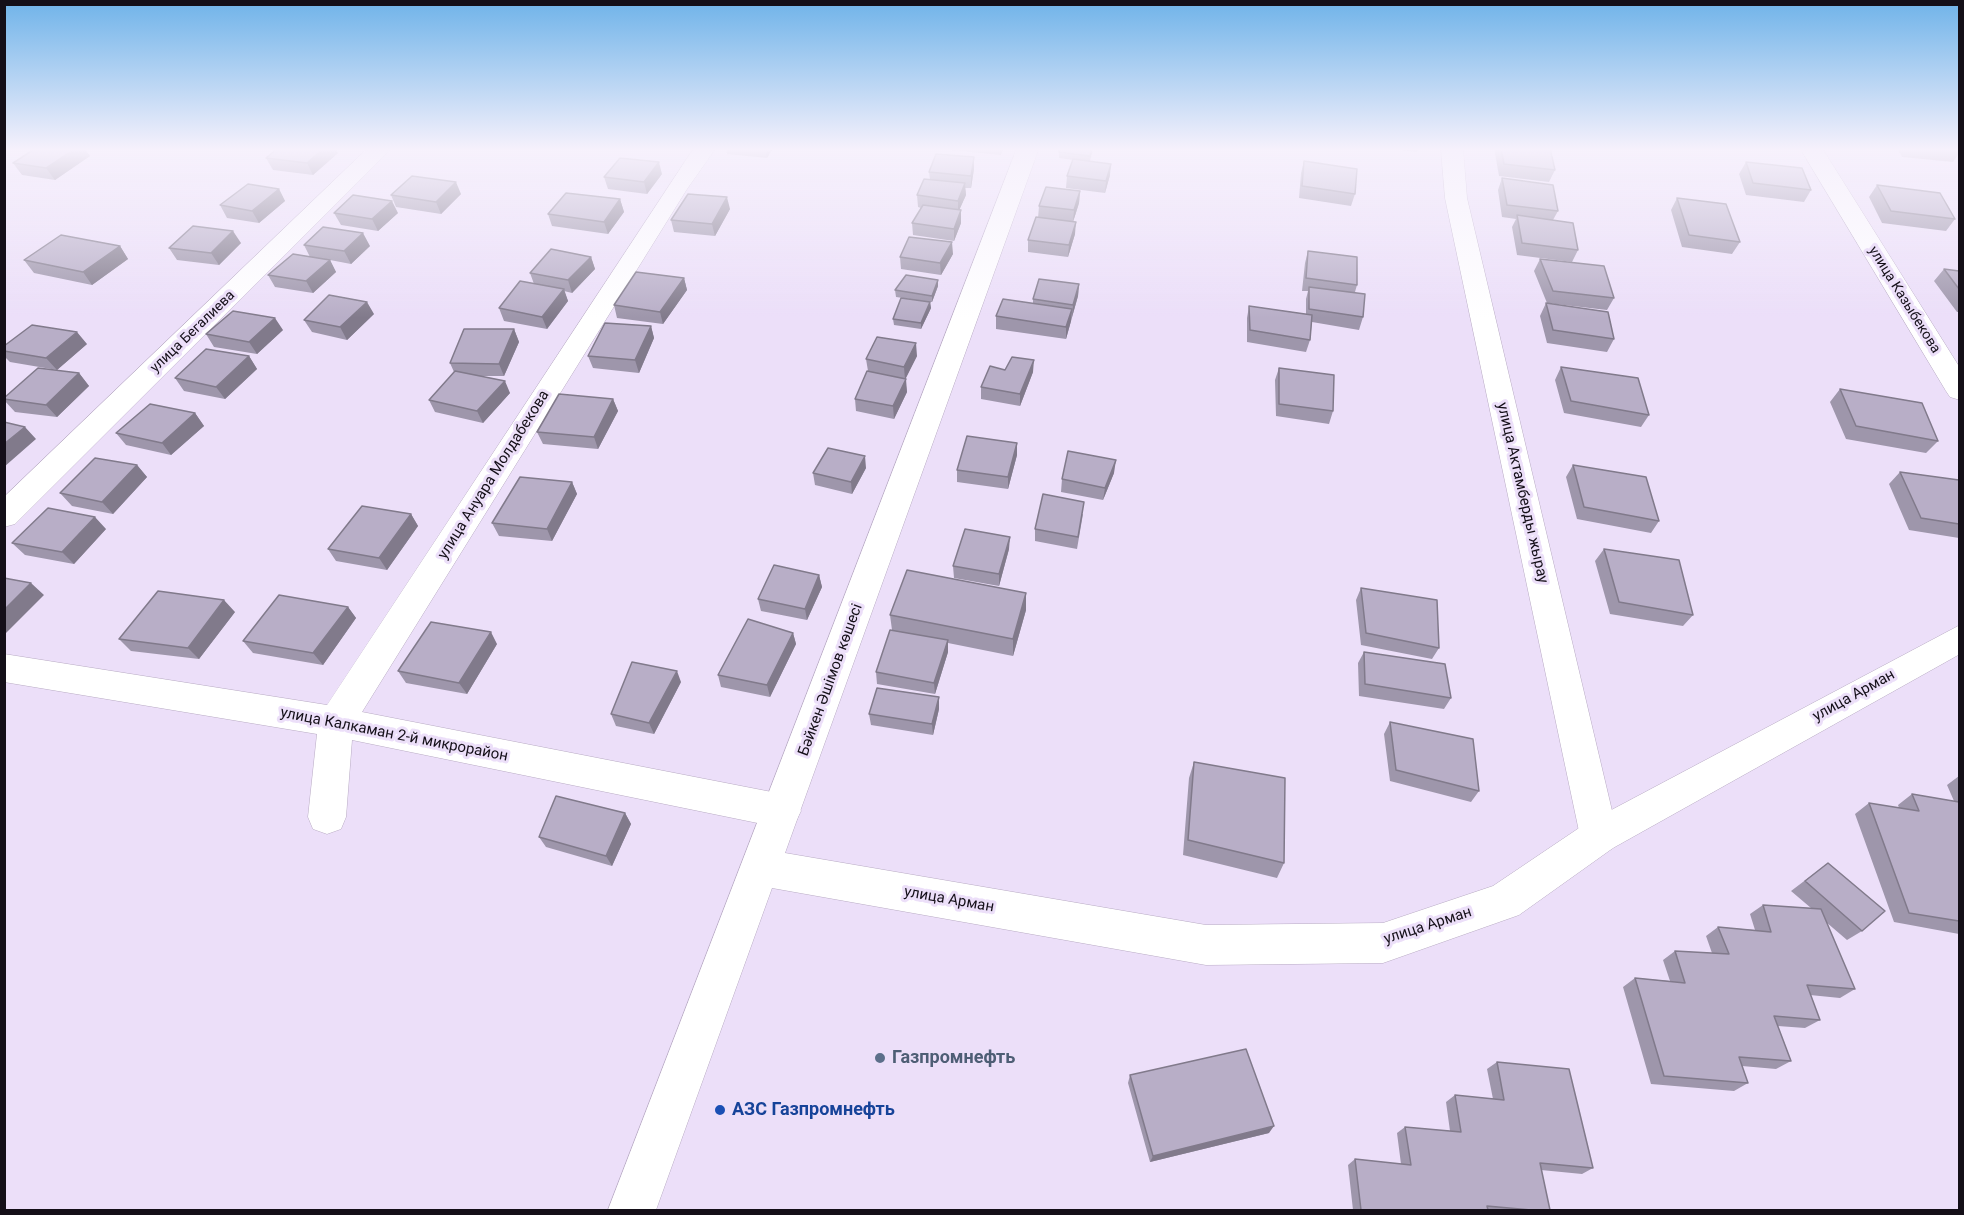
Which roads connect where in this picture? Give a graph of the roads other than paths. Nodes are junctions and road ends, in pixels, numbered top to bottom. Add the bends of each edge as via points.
1 (323, 205) edge
2 (666, 205) edge
3 (1007, 205) edge
4 (1458, 205) edge
5 (1846, 205) edge
6 (1959, 391) edge
7 (4, 516) edge
8 (1959, 638) edge
9 (4, 668) edge
10 (336, 722) junction
11 (782, 811) junction
12 (327, 817) dead end
13 (1599, 836) junction
14 (759, 867) junction
15 (632, 1210) edge

1 - 7 street, улица Бегалиева
2 - 10 street, улица Ануара Молдабекова
3 - 11 street, Бәйкен Әшімов көшесі
4 - 13 street, улица Актамберды жырау
5 - 6 street, улица Казыбекова
8 - 13 street, улица Арман
9 - 10 street, улица Калкаман 2-й микрорайон
10 - 11 street, улица Калкаман 2-й микрорайон
10 - 12 street, улица Ануара Молдабекова
11 - 14 street, Бәйкен Әшімов көшесі
13 - 14 street, улица Арман via 1505,901 1383,943 1206,945
14 - 15 street, Бәйкен Әшімов көшесі

